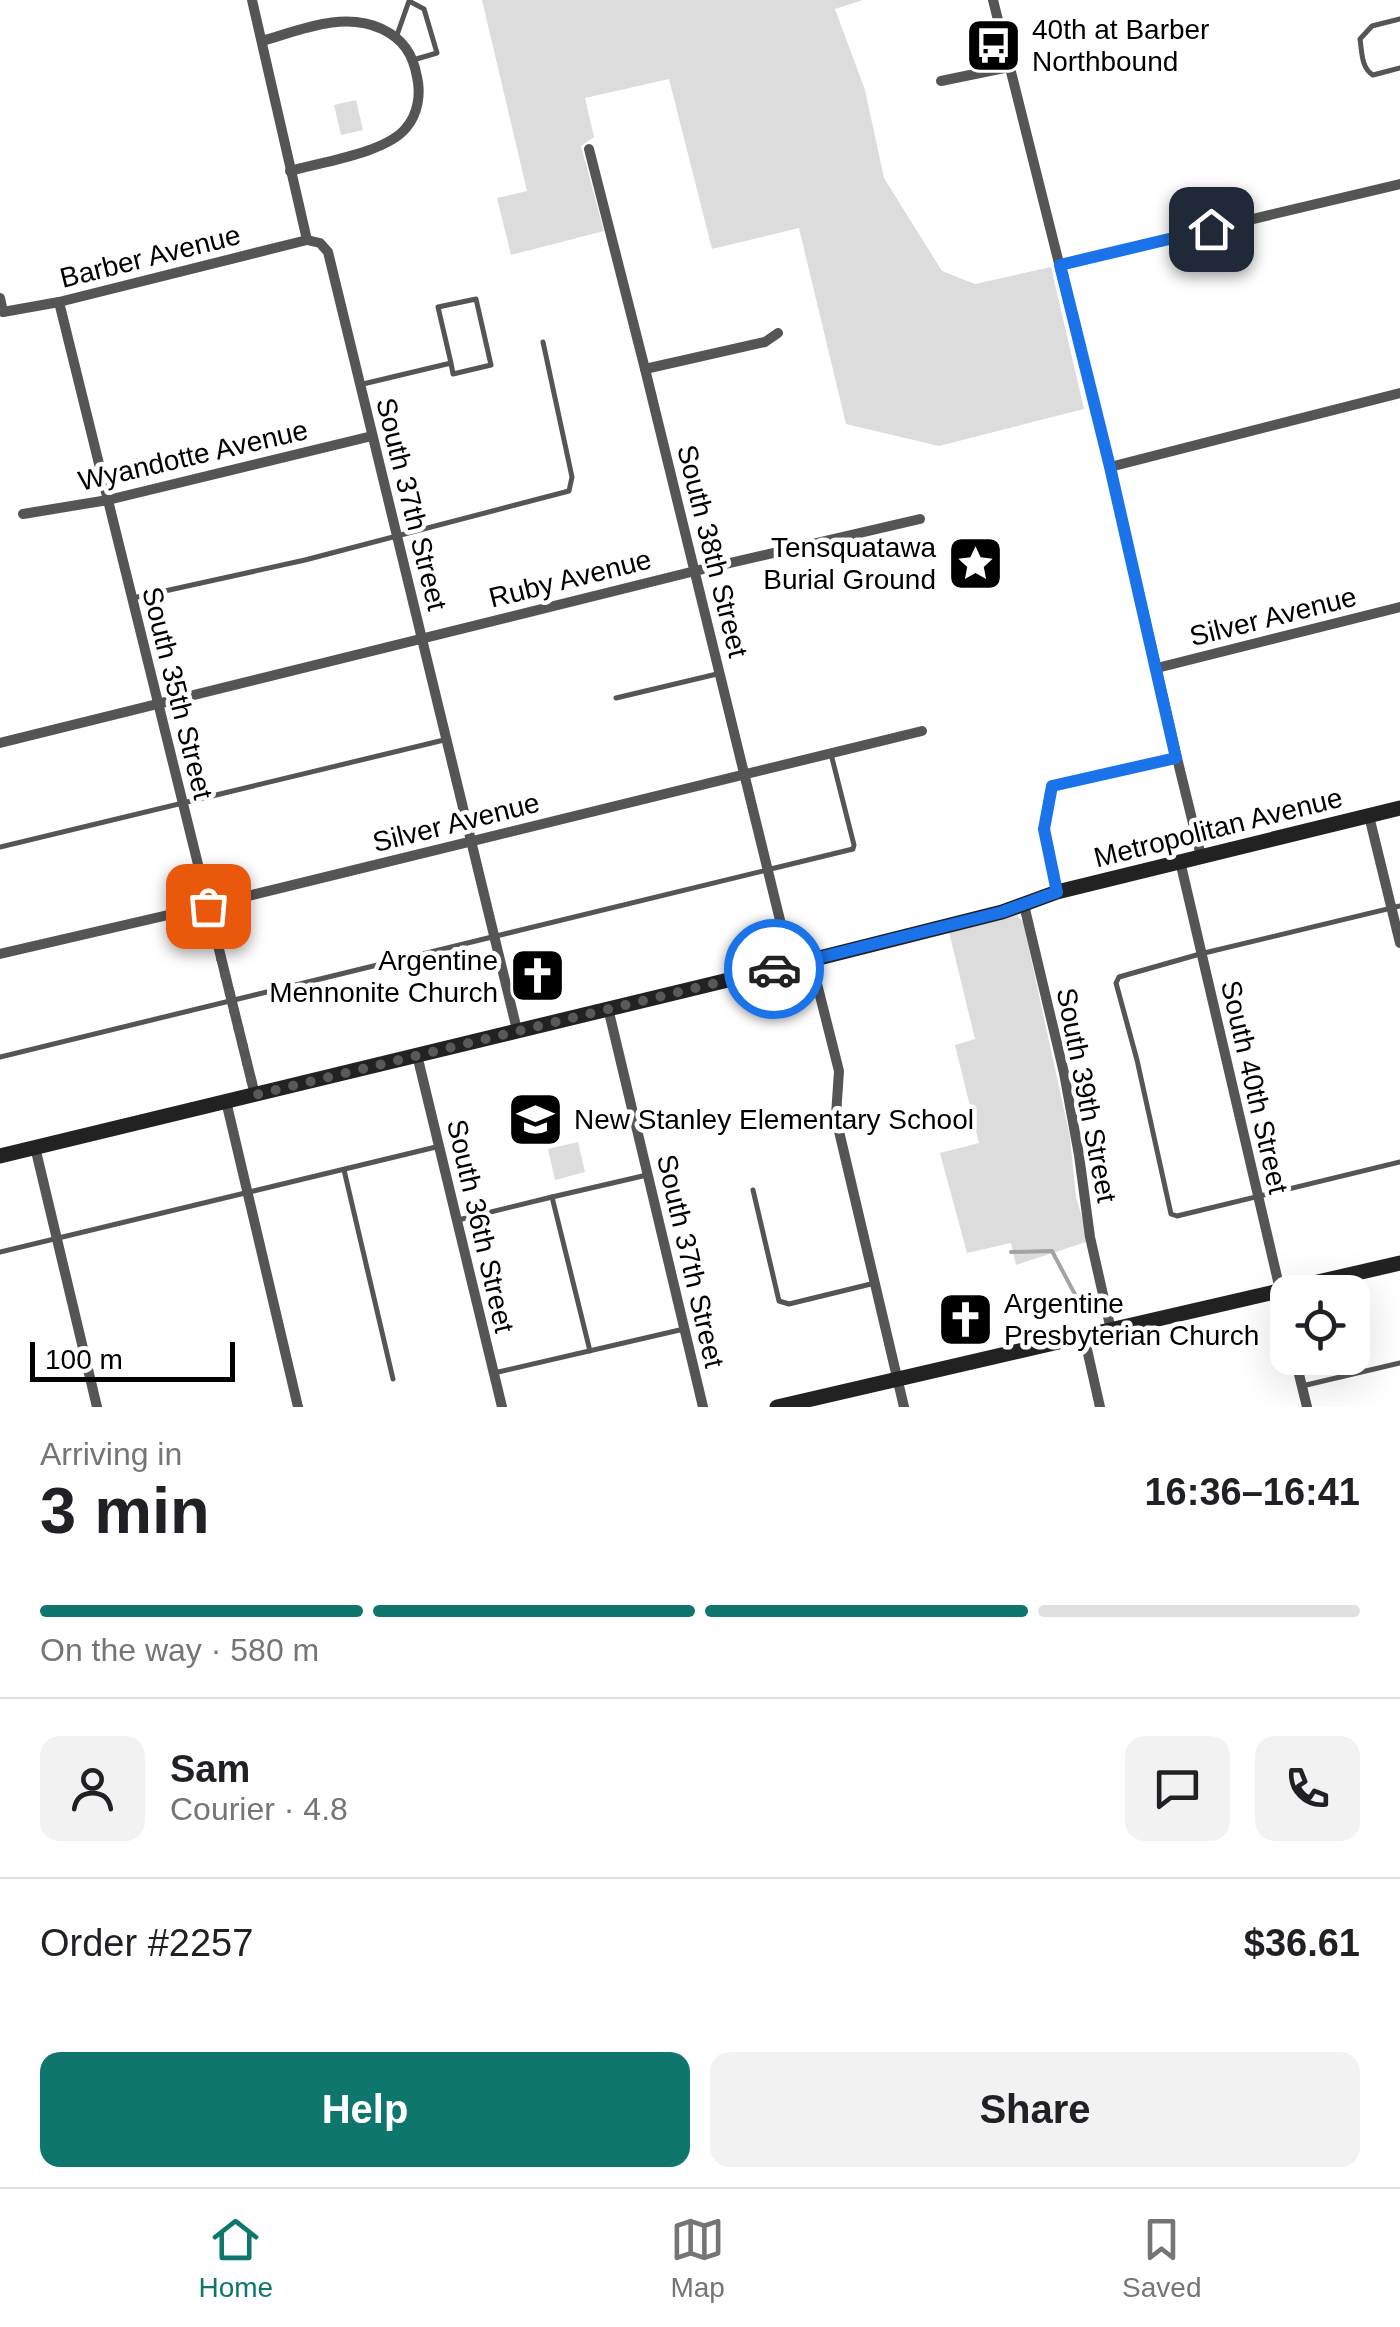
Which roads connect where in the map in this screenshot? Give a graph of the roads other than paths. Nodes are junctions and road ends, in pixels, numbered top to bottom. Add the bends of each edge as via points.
1 (252, 0) edge
2 (993, 0) edge
3 (1400, 19) edge
4 (396, 37) junction
5 (262, 41) junction
6 (414, 60) junction
7 (1009, 67) junction
8 (1400, 68) edge
9 (941, 82) dead end
10 (589, 149) dead end
11 (290, 170) junction
12 (1400, 184) edge
13 (307, 240) junction
14 (1060, 265) junction
15 (0, 298) edge
16 (59, 302) junction
17 (778, 333) dead end
18 (543, 342) dead end
19 (451, 363) junction
20 (645, 369) junction
21 (360, 384) junction
22 (1400, 393) edge
23 (372, 436) junction
24 (1110, 467) junction
25 (108, 500) junction
26 (23, 514) dead end
27 (920, 519) dead end
28 (396, 536) junction
29 (695, 571) junction
30 (131, 598) junction
31 (1400, 608) edge
32 (421, 638) junction
33 (1156, 668) junction
34 (720, 673) junction
35 (616, 698) dead end
36 (158, 703) junction
37 (922, 731) dead end
38 (447, 739) junction
39 (0, 743) edge
40 (831, 754) junction
41 (1176, 758) junction
42 (745, 775) junction
43 (182, 804) junction
44 (1400, 808) edge
45 (1369, 816) junction
46 (472, 842) junction
47 (0, 848) edge
48 (1201, 856) junction
49 (1180, 861) junction
50 (768, 870) junction
51 (1057, 892) junction
52 (1024, 905) junction
53 (208, 906) junction
54 (1396, 907) edge
55 (494, 936) junction
56 (1400, 943) edge
57 (0, 954) edge
58 (1200, 954) junction
59 (811, 960) junction
60 (790, 965) junction
61 (231, 1001) junction
62 (608, 1008) junction
63 (517, 1030) junction
64 (417, 1055) junction
65 (0, 1057) edge
66 (255, 1095) junction
67 (226, 1102) junction
68 (439, 1146) junction
69 (35, 1148) junction
70 (0, 1156) edge
71 (1400, 1162) edge
72 (344, 1170) junction
73 (647, 1174) junction
74 (753, 1190) dead end
75 (248, 1193) junction
76 (1258, 1195) junction
77 (552, 1197) junction
78 (456, 1220) junction
79 (57, 1239) junction
80 (0, 1252) edge
81 (1400, 1263) edge
82 (1276, 1275) edge
83 (1349, 1275) edge
84 (874, 1283) junction
85 (1270, 1293) edge
86 (684, 1329) junction
87 (1111, 1330) junction
88 (1084, 1336) junction
89 (590, 1351) junction
90 (1400, 1364) edge
91 (494, 1373) junction
92 (1299, 1375) edge
93 (393, 1379) dead end
94 (898, 1379) junction
95 (1302, 1386) junction
96 (97, 1407) edge
97 (298, 1407) edge
98 (502, 1407) edge
99 (703, 1407) edge
100 (777, 1407) edge
101 (904, 1407) edge
102 (1100, 1407) edge
103 (1307, 1407) edge

1 - 5 street, South 37th Street
2 - 7 street
3 - 8 lane via 1372,26 1360,39 1367,72
4 - 5 street via 350,20
4 - 6 street
4 - 6 lane via 409,1 424,9 436,53
5 - 11 street, South 37th Street
6 - 11 street via 420,92 406,130 376,148
7 - 9 street
7 - 14 street
10 - 20 street, South 38th Street
11 - 13 street, South 37th Street
12 - 14 street
13 - 16 street, Barber Avenue
13 - 21 street, South 37th Street via 328,252
14 - 24 street
15 - 16 street, Barber Avenue via 3,312
16 - 25 street, South 35th Street
17 - 20 street via 765,342
18 - 28 lane via 572,476 569,491
19 - 19 lane via 438,307 476,298 491,365 453,374
19 - 21 lane
20 - 29 street, South 38th Street
21 - 23 street, South 37th Street
22 - 24 street
23 - 25 street, Wyandotte Avenue
23 - 28 street, South 37th Street
24 - 33 street
25 - 26 street, Wyandotte Avenue
25 - 30 street, South 35th Street
27 - 29 street, Ruby Avenue
28 - 30 lane
28 - 32 street, South 37th Street
29 - 32 street, Ruby Avenue
29 - 34 street, South 38th Street
30 - 36 street, South 35th Street
31 - 33 street, Silver Avenue
32 - 36 street, Ruby Avenue
32 - 38 street, South 37th Street
33 - 41 street
34 - 35 lane
34 - 42 street, South 38th Street
36 - 39 street, Ruby Avenue
36 - 43 street, South 35th Street
37 - 40 street, Silver Avenue
38 - 43 lane
38 - 46 street, South 37th Street
40 - 42 street, Silver Avenue
40 - 50 lane via 853,849
41 - 48 street
41 - 51 lane via 1052,786 1044,829
42 - 46 street, Silver Avenue
42 - 50 street, South 38th Street
43 - 47 lane
43 - 53 street, South 35th Street
44 - 45 main road, Metropolitan Avenue
45 - 48 main road, Metropolitan Avenue
45 - 54 street
46 - 53 street, Silver Avenue
46 - 55 street, South 37th Street
48 - 49 main road, Metropolitan Avenue
49 - 51 main road, Metropolitan Avenue
49 - 58 street, South 40th Street
50 - 55 lane
50 - 60 street, South 38th Street
51 - 52 main road, Metropolitan Avenue
52 - 59 main road, Metropolitan Avenue
52 - 87 street, South 39th Street via 1064,1073
53 - 57 street, Silver Avenue
53 - 61 street, South 35th Street
54 - 56 street
54 - 58 lane
55 - 61 lane
55 - 63 street, South 37th Street
58 - 76 street, South 40th Street
58 - 76 lane via 1116,983 1171,1214
59 - 60 main road, Metropolitan Avenue
59 - 84 street via 839,1072 836,1116
60 - 62 main road, Metropolitan Avenue
61 - 65 lane
61 - 66 street, South 35th Street
62 - 63 main road, Metropolitan Avenue
62 - 73 street, South 37th Street
63 - 64 main road, Metropolitan Avenue
64 - 66 main road, Metropolitan Avenue
64 - 68 street, South 36th Street
66 - 67 main road, Metropolitan Avenue
67 - 69 main road, Metropolitan Avenue
67 - 75 street
68 - 72 lane
68 - 78 street, South 36th Street
69 - 70 main road, Metropolitan Avenue
69 - 79 street
71 - 76 lane
72 - 75 lane
72 - 93 lane
73 - 77 lane
73 - 86 street, South 37th Street
74 - 84 lane via 779,1301
75 - 79 lane
75 - 97 street
76 - 82 street, South 40th Street
77 - 78 lane
77 - 89 lane
78 - 91 street, South 36th Street
79 - 80 lane
79 - 96 street
81 - 83 main road
84 - 94 street
85 - 87 main road
86 - 89 lane
86 - 99 street, South 37th Street
87 - 88 main road
88 - 94 main road
88 - 102 street
89 - 91 lane
90 - 95 lane
91 - 98 street, South 36th Street
92 - 95 street
94 - 100 main road
94 - 101 street
95 - 103 street

